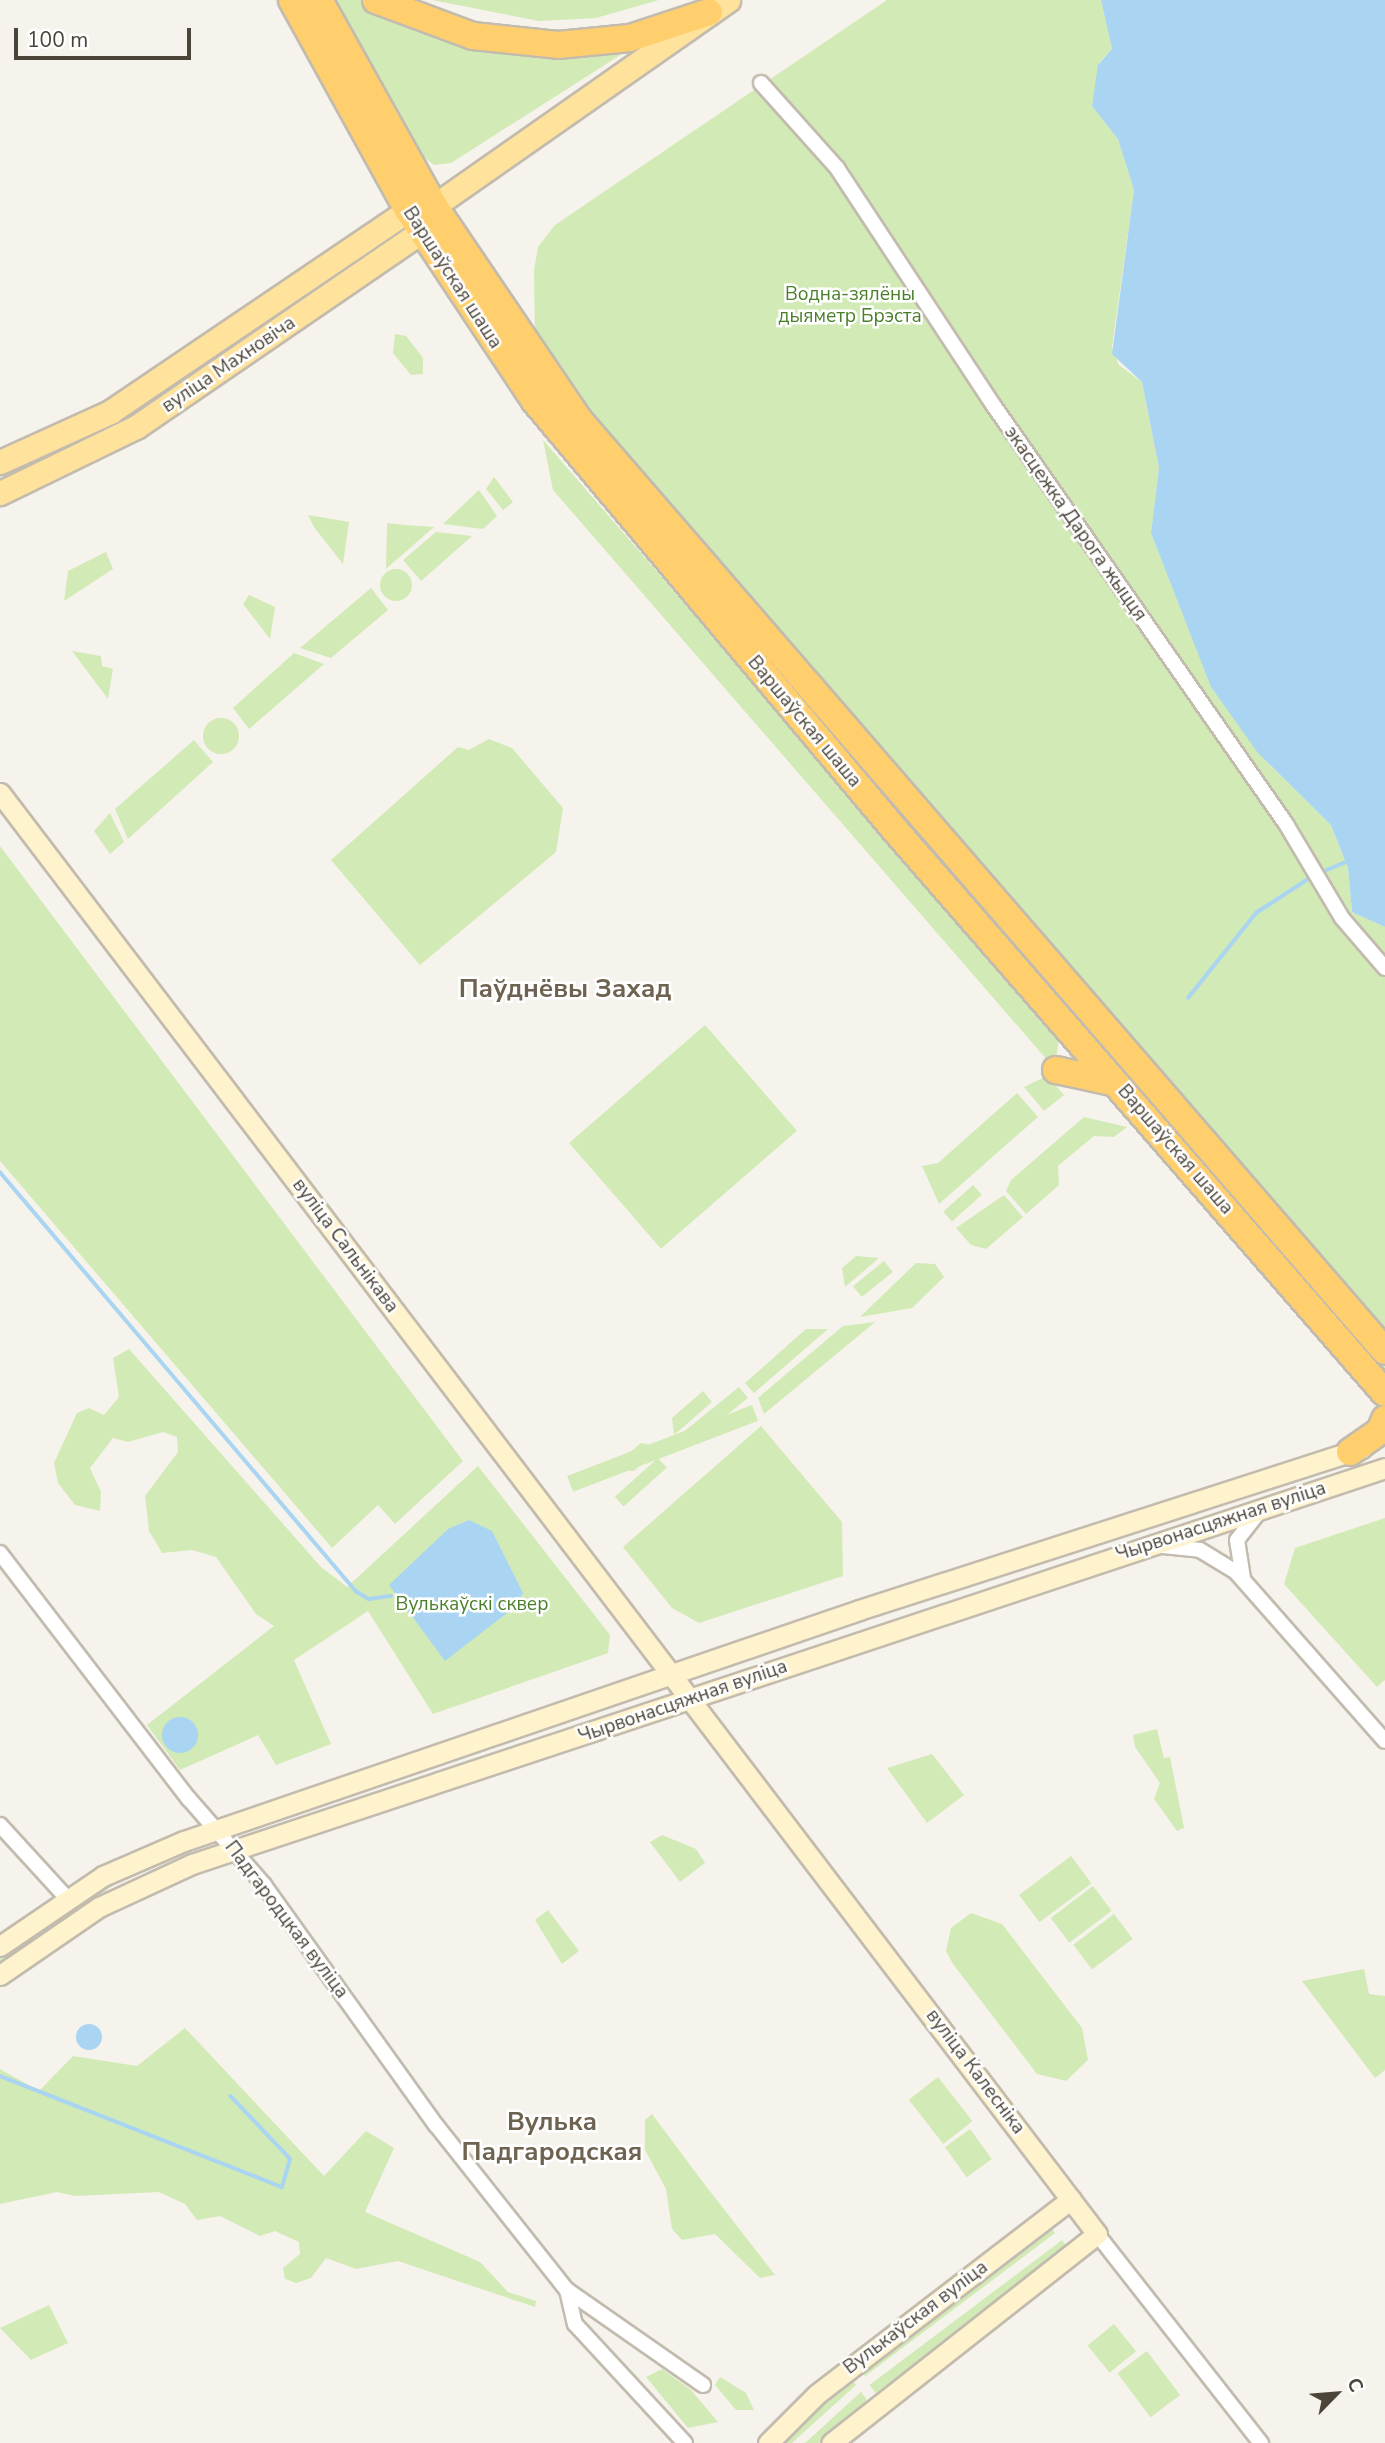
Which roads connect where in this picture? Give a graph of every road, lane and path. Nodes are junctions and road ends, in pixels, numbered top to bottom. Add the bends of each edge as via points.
1 (292, 0) edge
2 (319, 0) edge
3 (376, 0) edge
4 (719, 6) edge
5 (761, 83) dead end
6 (434, 206) junction
7 (414, 221) junction
8 (0, 463) edge
9 (0, 493) edge
10 (711, 595) junction
11 (750, 640) junction
12 (0, 793) edge
13 (1385, 968) edge
14 (1064, 1024) junction
15 (1118, 1085) junction
16 (1385, 1351) edge
17 (1383, 1396) edge
18 (1385, 1419) edge
19 (1385, 1440) edge
20 (1350, 1452) junction
21 (1385, 1468) edge
22 (1268, 1506) junction
23 (1148, 1546) junction
24 (0, 1553) edge
25 (1245, 1582) junction
26 (671, 1674) junction
27 (690, 1699) junction
28 (1385, 1741) edge
29 (0, 1825) edge
30 (217, 1830) junction
31 (234, 1850) junction
32 (67, 1898) junction
33 (0, 1946) edge
34 (0, 1975) edge
35 (1071, 2199) junction
36 (1097, 2234) junction
37 (567, 2290) junction
38 (703, 2385) dead end
39 (685, 2443) edge
40 (768, 2443) edge
41 (831, 2443) edge
42 (1261, 2443) edge

1 - 7 highway, Варшаўская шаша
2 - 6 highway, Варшаўская шаша
3 - 4 highway via 473,36 558,45 630,38
4 - 6 main road, вуліца Махновіча
5 - 13 street, экасцежка Дарога жыцця via 836,168 1001,418 1286,824 1342,918
6 - 7 main road, вуліца Махновіча
6 - 10 highway, Варшаўская шаша via 579,420
7 - 8 main road, вуліца Махновіча via 117,408
7 - 9 main road, вуліца Махновіча via 136,427
7 - 10 highway, Варшаўская шаша via 534,401
10 - 11 highway, Варшаўская шаша
11 - 14 highway, Варшаўская шаша
11 - 16 highway, Варшаўская шаша
12 - 26 main road, вуліца Сальнікава
14 - 15 highway, Варшаўская шаша
14 - 15 highway via 1067,1051 1056,1070 1087,1071
15 - 17 highway, Варшаўская шаша
18 - 20 highway via 1380,1431
19 - 20 main road, Чырвонасцяжная вуліца
20 - 26 main road, Чырвонасцяжная вуліца
21 - 22 main road, Чырвонасцяжная вуліца
22 - 23 main road, Чырвонасцяжная вуліца
22 - 25 street via 1237,1540
23 - 25 street via 1200,1550
23 - 27 main road, Чырвонасцяжная вуліца
24 - 30 street, Падгародцкая вуліца
25 - 28 street
26 - 27 main road, вуліца Сальнікава
26 - 30 main road, Чырвонасцяжная вуліца
27 - 31 main road, Чырвонасцяжная вуліца
27 - 35 main road, вуліца Калесніка
29 - 32 street
30 - 31 street, Падгародцкая вуліца
30 - 32 main road, Чырвонасцяжная вуліца via 125,1866
31 - 34 main road, Чырвонасцяжная вуліца via 99,1907
31 - 37 street, Падгародцкая вуліца
32 - 33 main road, Чырвонасцяжная вуліца
35 - 36 main road, вуліца Калесніка
35 - 40 main road, Вулькаўская вуліца via 825,2387
36 - 41 main road
36 - 42 street, вуліца Калесніка
37 - 38 street, Падгародцкая вуліца
37 - 39 street, Падгародцкая вуліца via 575,2324

